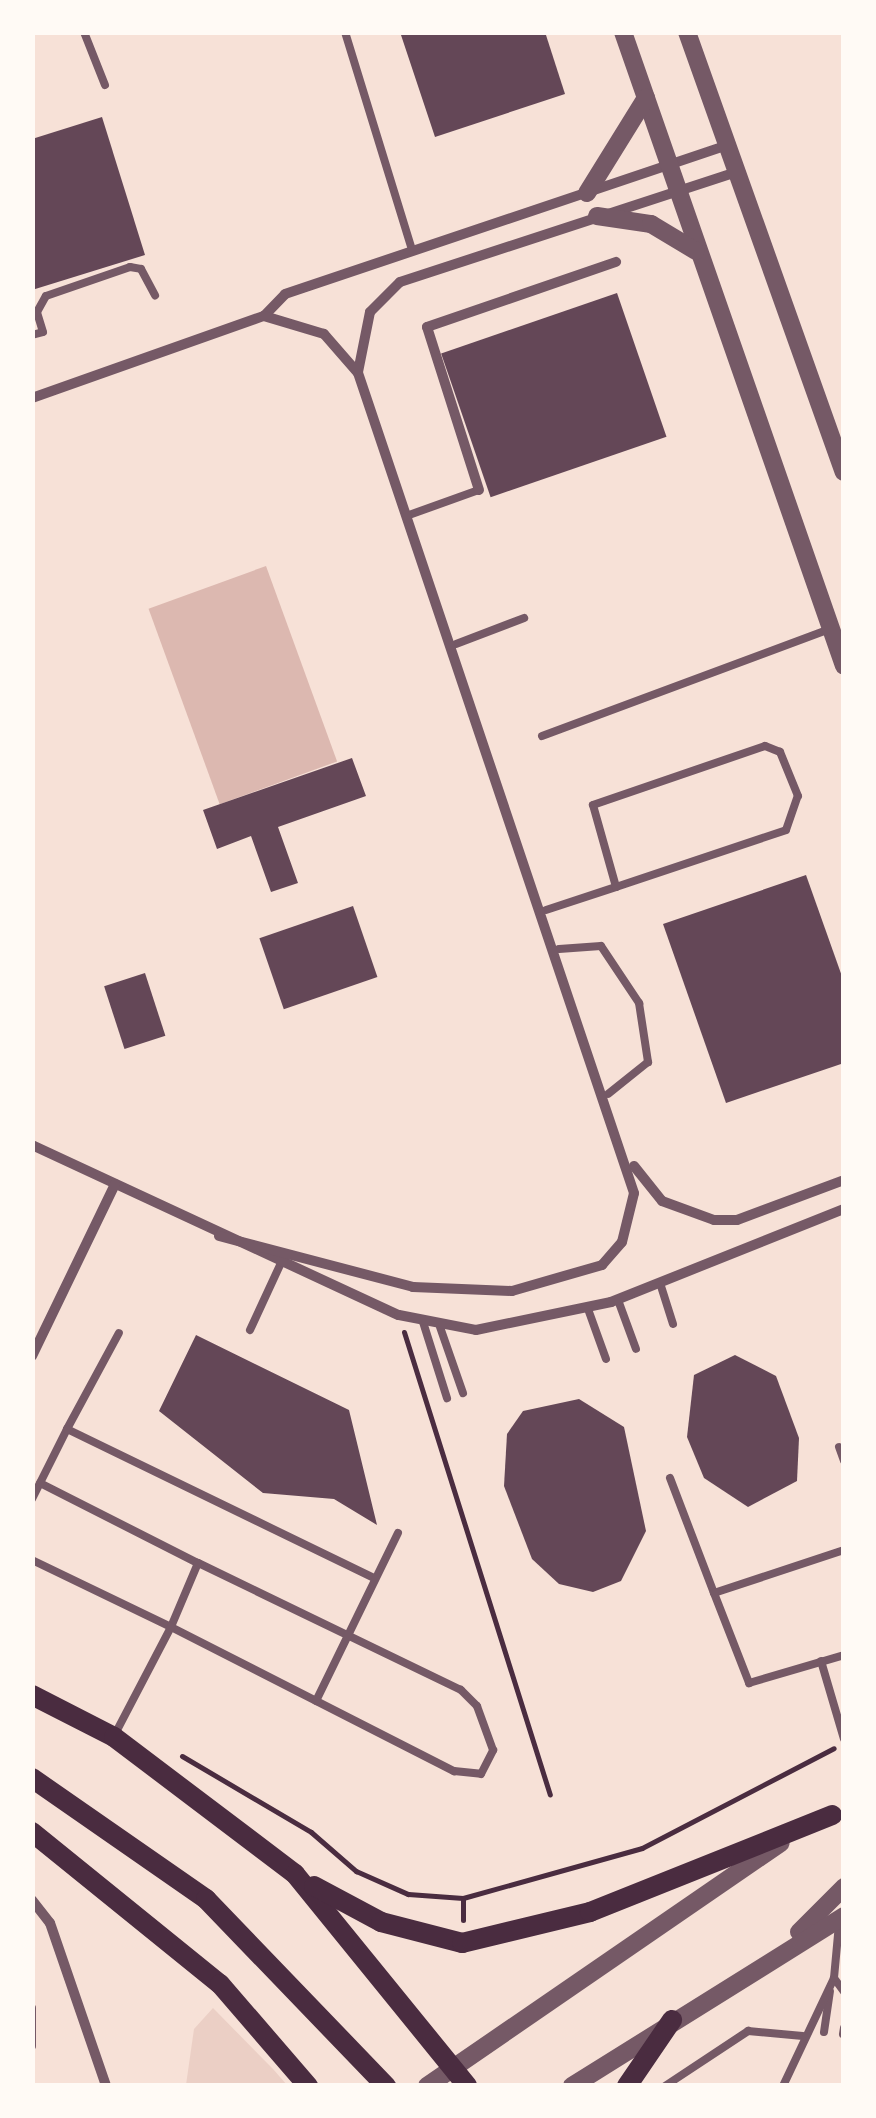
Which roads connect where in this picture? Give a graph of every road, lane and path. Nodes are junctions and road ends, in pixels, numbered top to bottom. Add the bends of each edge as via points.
1 (84, 32) edge
2 (346, 32) edge
3 (623, 32) edge
4 (687, 32) edge
5 (105, 85) dead end
6 (646, 98) junction
7 (727, 144) junction
8 (668, 165) junction
9 (736, 172) junction
10 (676, 192) junction
11 (586, 193) junction
12 (597, 216) junction
13 (412, 250) junction
14 (696, 251) junction
15 (616, 262) dead end
16 (154, 295) dead end
17 (264, 316) junction
18 (32, 335) edge
19 (358, 372) junction
20 (32, 398) edge
21 (844, 472) edge
22 (479, 490) joint
23 (409, 514) junction
24 (524, 618) dead end
25 (830, 629) junction
26 (456, 644) junction
27 (844, 666) edge
28 (542, 736) dead end
29 (616, 886) junction
30 (546, 910) junction
31 (560, 950) junction
32 (608, 1094) junction
33 (32, 1145) edge
34 (631, 1161) junction
35 (844, 1180) edge
36 (115, 1184) junction
37 (844, 1209) edge
38 (219, 1236) junction
39 (281, 1264) junction
40 (660, 1283) junction
41 (618, 1300) junction
42 (588, 1308) junction
43 (399, 1315) junction
44 (423, 1322) junction
45 (673, 1324) dead end
46 (440, 1327) junction
47 (250, 1330) dead end
48 (119, 1333) dead end
49 (636, 1349) dead end
50 (32, 1356) edge
51 (606, 1358) dead end
52 (463, 1393) dead end
53 (447, 1398) dead end
54 (67, 1429) junction
55 (839, 1447) dead end
56 (844, 1461) edge
57 (670, 1478) dead end
58 (40, 1483) junction
59 (32, 1499) edge
60 (398, 1533) dead end
61 (844, 1550) edge
62 (32, 1560) edge
63 (198, 1563) junction
64 (374, 1578) junction
65 (714, 1594) junction
66 (170, 1627) junction
67 (345, 1633) junction
68 (844, 1655) edge
69 (820, 1661) junction
70 (32, 1694) edge
71 (316, 1701) junction
72 (114, 1737) junction
73 (844, 1741) edge
74 (169, 1748) dead end
75 (32, 1778) edge
76 (550, 1794) dead end
77 (838, 1812) edge
78 (32, 1832) edge
79 (295, 1874) junction
80 (844, 1887) edge
81 (32, 1900) edge
82 (842, 1917) edge
83 (788, 1942) junction
84 (832, 1982) junction
85 (844, 1992) edge
86 (32, 2008) edge
87 (672, 2020) junction
88 (824, 2032) dead end
89 (803, 2036) junction
90 (32, 2046) edge
91 (454, 2066) junction
92 (106, 2086) edge
93 (308, 2086) edge
94 (386, 2086) edge
95 (427, 2086) edge
96 (467, 2086) edge
97 (572, 2086) edge
98 (627, 2086) edge
99 (665, 2086) edge
100 (783, 2086) edge

1 - 5 lane
2 - 13 lane
3 - 6 street
4 - 7 street
6 - 8 street
6 - 11 street
7 - 8 street
7 - 9 street
8 - 10 street
8 - 11 street
9 - 10 street
9 - 21 street
10 - 12 street
10 - 14 street
11 - 13 street
12 - 14 street via 650,224
12 - 19 street via 400,282 370,312
13 - 17 street via 285,294
14 - 25 street
15 - 22 street via 426,328
16 - 18 lane via 142,269 130,267 46,296 37,312 43,332
17 - 19 street via 324,334
17 - 20 street
19 - 23 street
22 - 23 lane
23 - 26 street
24 - 26 lane
25 - 27 street
25 - 28 lane
26 - 30 street
29 - 29 lane via 786,830 798,796 780,752 766,746 593,805
29 - 30 lane
30 - 31 street
31 - 32 street
31 - 32 lane via 601,946 639,1003 648,1062
32 - 34 street
33 - 36 street
34 - 35 street via 662,1201 714,1220 738,1220
34 - 38 street via 632,1218 602,1265 512,1291 413,1287
36 - 38 street
36 - 50 street
37 - 40 street
38 - 39 street
39 - 43 street
39 - 47 lane
40 - 41 street
40 - 45 lane
41 - 42 street
41 - 49 lane
42 - 46 street via 530,1324
42 - 51 lane
43 - 44 street
43 - 76 path
44 - 46 street
44 - 53 lane
46 - 52 lane
48 - 54 lane
54 - 58 lane
54 - 64 lane
55 - 56 lane
57 - 65 lane
58 - 59 lane
58 - 63 lane
60 - 64 lane
61 - 65 lane
62 - 66 lane
63 - 66 lane
63 - 67 lane
64 - 67 lane
65 - 69 lane via 749,1683
66 - 71 lane
66 - 72 lane
67 - 71 lane
67 - 71 lane via 461,1690 478,1706 491,1764 481,1774 454,1771
68 - 69 lane
69 - 73 lane
70 - 72 main road
72 - 79 main road
73 - 74 path via 642,1848 463,1898 408,1894 356,1870 310,1832
75 - 94 main road via 206,1899
77 - 79 main road via 590,1912 462,1943 381,1922
77 - 91 street
78 - 93 main road via 220,1984
79 - 91 main road
80 - 83 street
81 - 92 street via 50,1923
82 - 83 street
82 - 84 lane
83 - 87 street
84 - 85 lane
84 - 88 lane
84 - 89 lane
86 - 90 lane
87 - 97 street
87 - 98 main road
89 - 99 lane via 748,2031
89 - 100 lane
91 - 95 street
91 - 96 main road

